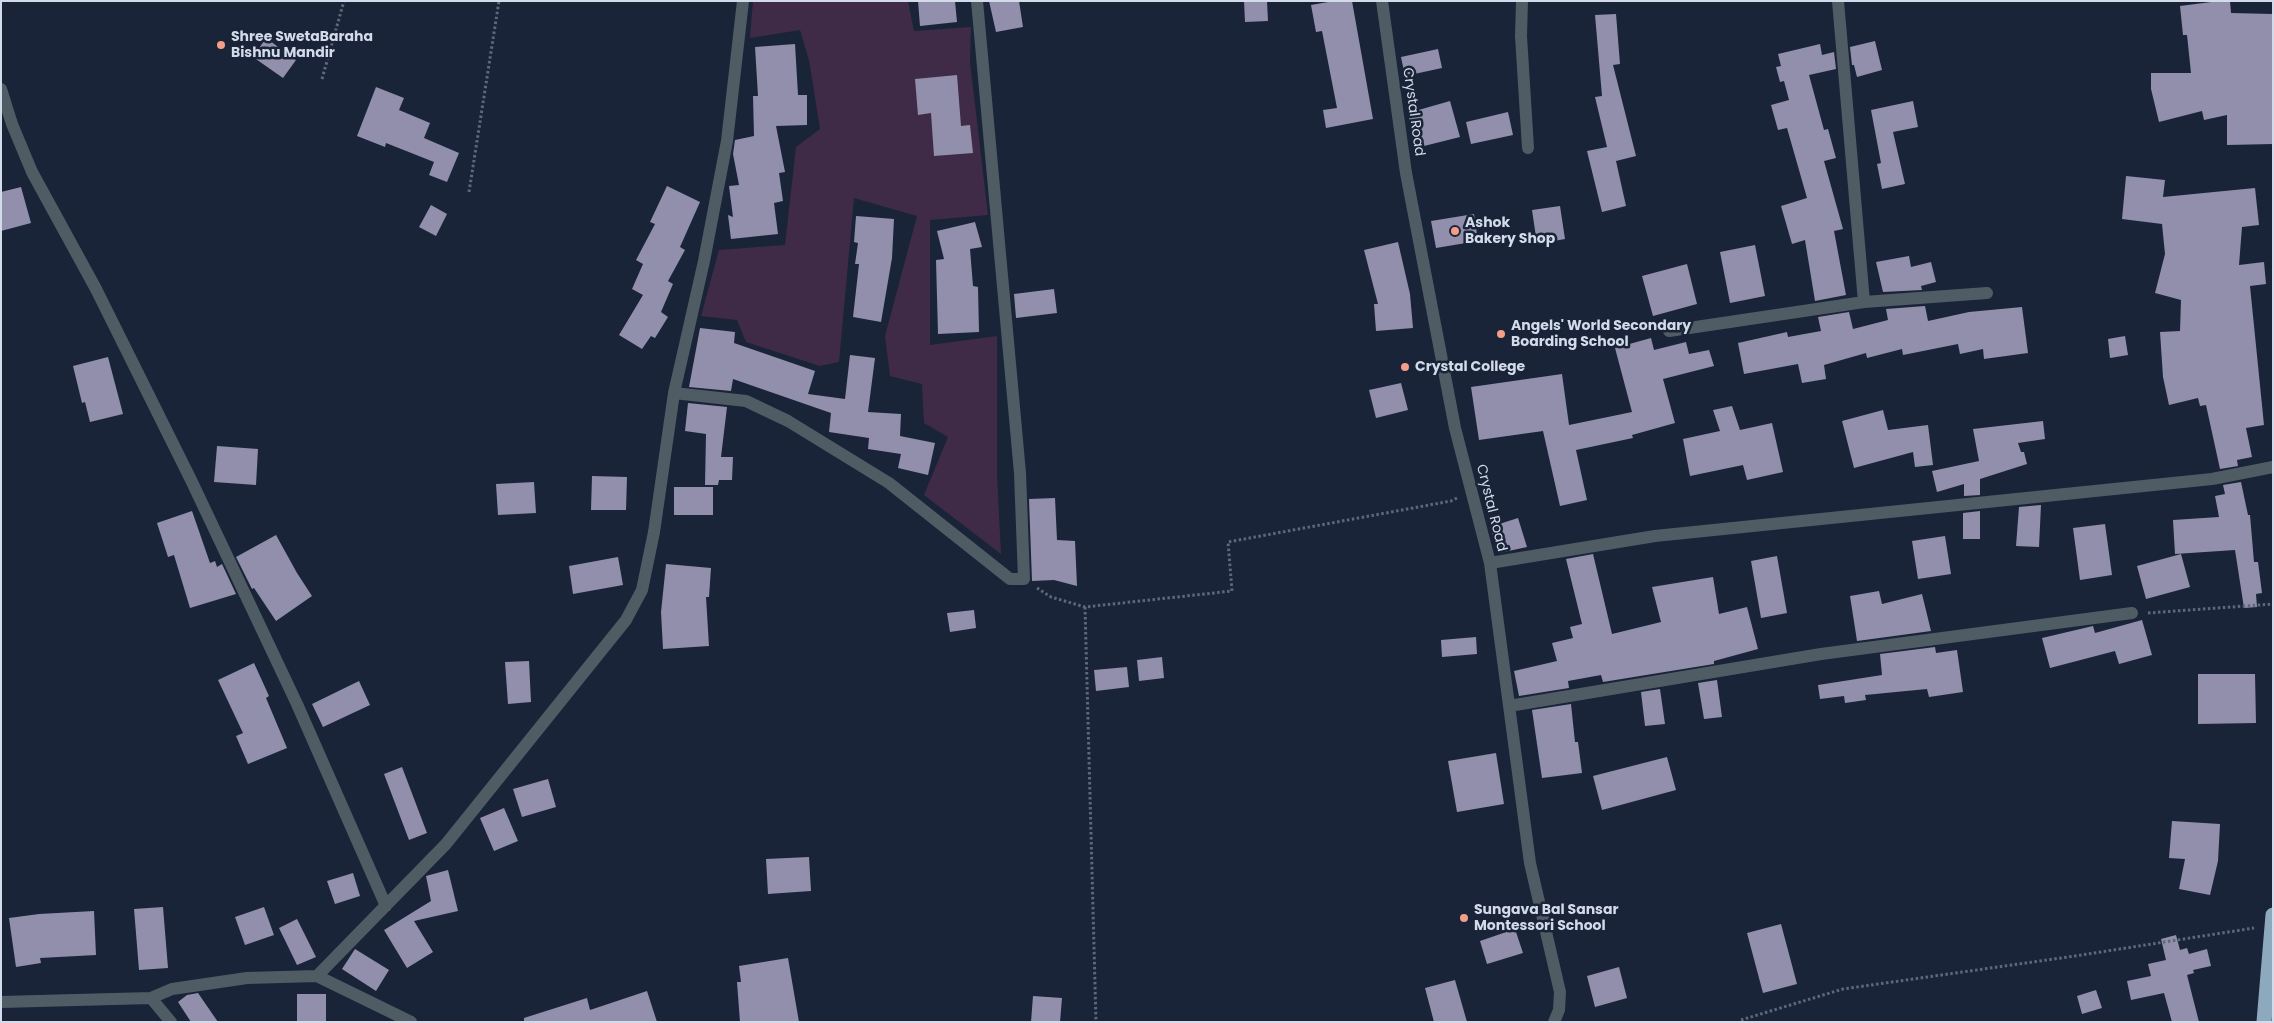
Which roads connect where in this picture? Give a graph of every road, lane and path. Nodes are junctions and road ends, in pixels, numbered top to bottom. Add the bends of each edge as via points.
1 (344, 1) edge
2 (499, 1) edge
3 (743, 1) edge
4 (977, 1) edge
5 (1382, 1) edge
6 (1522, 1) edge
7 (1838, 1) edge
8 (322, 79) dead end
9 (1, 89) edge
10 (1528, 148) dead end
11 (470, 192) dead end
12 (1987, 293) dead end
13 (1864, 302) junction
14 (1669, 331) dead end
15 (674, 393) junction
16 (2273, 467) edge
17 (1471, 490) junction
18 (1490, 562) junction
19 (1024, 579) junction
20 (2273, 604) edge
21 (1085, 607) junction
22 (2132, 613) joint
23 (1509, 706) junction
24 (386, 906) junction
25 (2272, 920) edge
26 (317, 976) junction
27 (151, 998) junction
28 (1, 1002) edge
29 (1741, 1020) dead end
30 (171, 1022) edge
31 (411, 1022) edge
32 (1096, 1022) edge
33 (1554, 1022) edge
34 (2264, 1022) edge

1 - 8 path
2 - 11 path
3 - 15 street via 727,141
4 - 19 street via 1020,472
5 - 17 street, Crystal Road via 1406,173 1455,428
6 - 10 street
7 - 13 street
9 - 24 street via 32,172 96,289 192,482 297,704
12 - 13 street
13 - 14 street
15 - 19 street via 746,402 788,421 889,484 1010,579
15 - 24 street via 654,532 642,590 626,620 446,844
16 - 18 street via 2212,479 1655,536
17 - 18 street, Crystal Road
17 - 21 path via 1451,501 1228,542 1232,591
18 - 23 street, Crystal Road
19 - 21 path via 1051,597
20 - 22 path
21 - 32 path
22 - 23 street via 1821,654
23 - 33 street, Crystal Road via 1530,863 1560,992 1559,1010
24 - 26 street
25 - 29 path via 2075,956 1843,988
25 - 34 highway
26 - 27 street via 247,978 172,989
26 - 31 street
27 - 28 street
27 - 30 street

